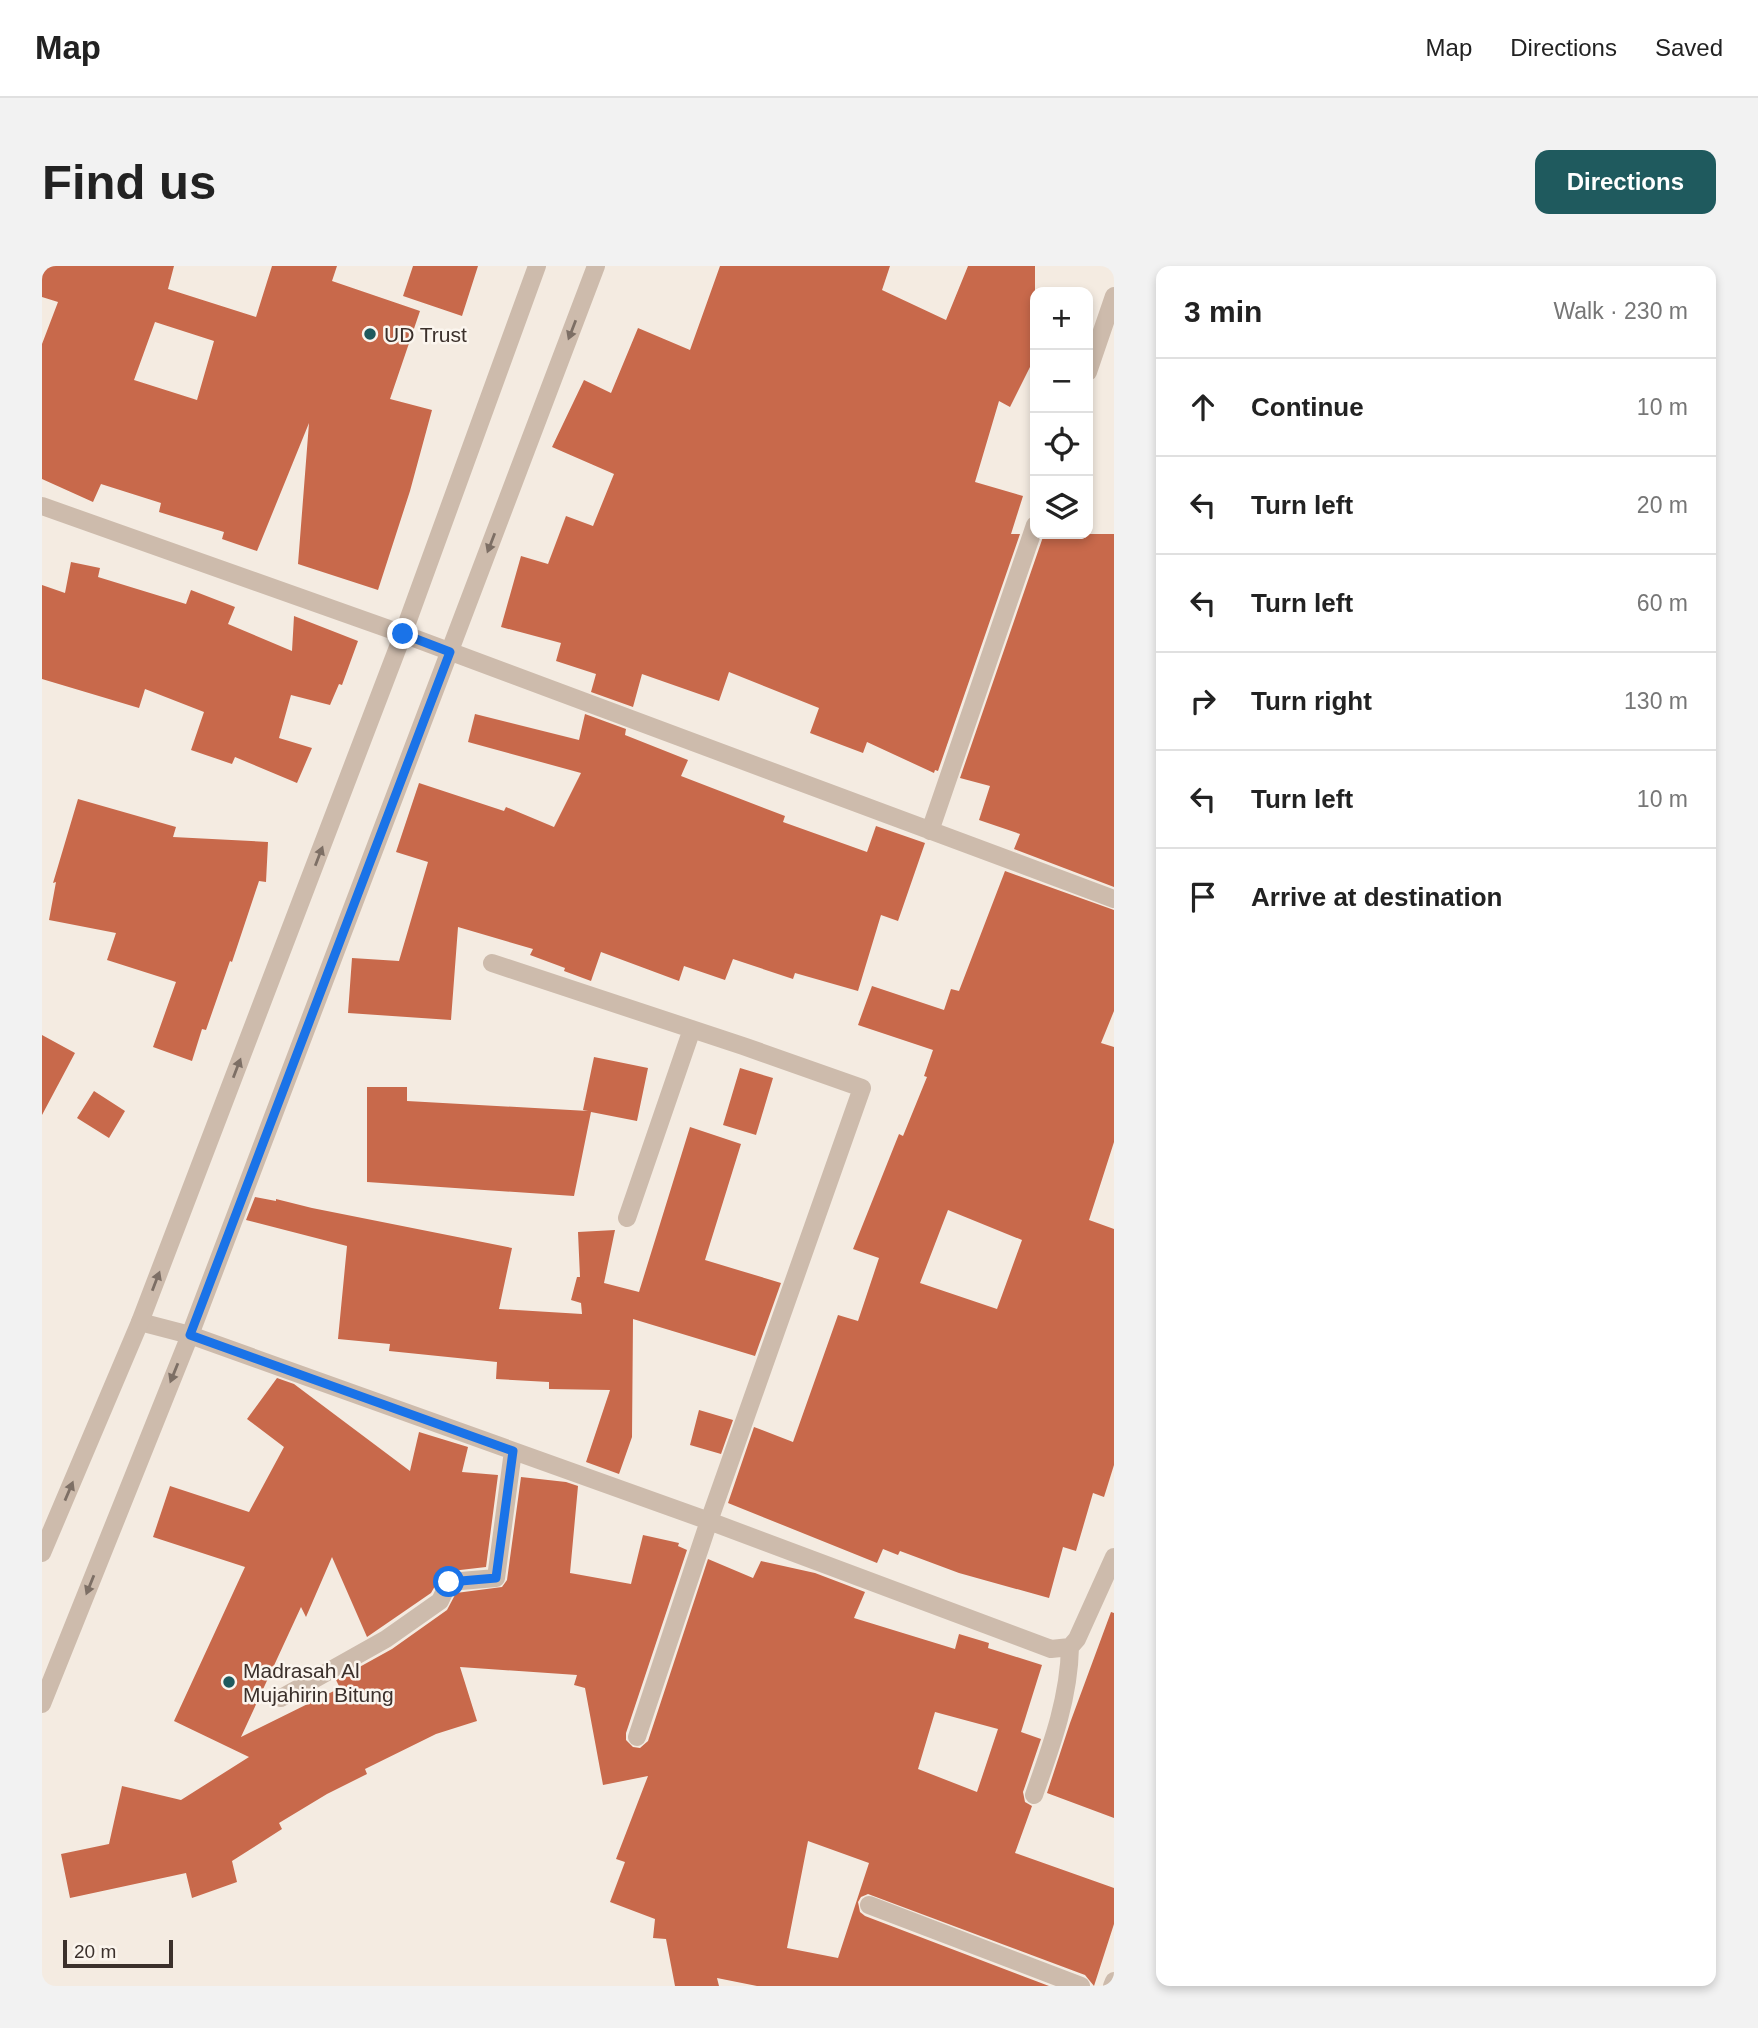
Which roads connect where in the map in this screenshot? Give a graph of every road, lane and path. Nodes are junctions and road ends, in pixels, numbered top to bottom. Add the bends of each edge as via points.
1 (537, 266) edge
2 (596, 266) edge
3 (1114, 296) edge
4 (1093, 357) edge
5 (42, 506) edge
6 (1030, 539) edge
7 (403, 634) junction
8 (450, 652) junction
9 (930, 831) junction
10 (1114, 900) edge
11 (492, 964) dead end
12 (692, 1029) junction
13 (627, 1218) dead end
14 (140, 1322) junction
15 (190, 1335) junction
16 (513, 1451) junction
17 (709, 1521) junction
18 (42, 1553) edge
19 (1114, 1557) edge
20 (1070, 1647) junction
21 (281, 1698) dead end
22 (42, 1704) edge
23 (637, 1737) dead end
24 (1034, 1795) dead end
25 (869, 1905) dead end
26 (1114, 1981) edge
27 (1082, 1986) edge
28 (1112, 1986) edge

1 - 7 street
2 -> 8 street
3 - 4 street
5 - 7 street
6 - 9 street
7 - 8 street
14 -> 7 street
8 - 9 street
8 - 15 street
9 - 10 street
11 - 12 street
12 - 13 street
12 - 17 street via 862,1088
14 - 15 street
18 -> 14 street
15 - 16 street
15 -> 22 street
16 - 17 street
16 - 21 street via 496,1578 449,1582 440,1601 386,1639
17 - 20 street via 1051,1649
17 - 23 street
19 - 20 street
20 - 24 street via 1070,1677
25 - 27 street
26 - 28 street

